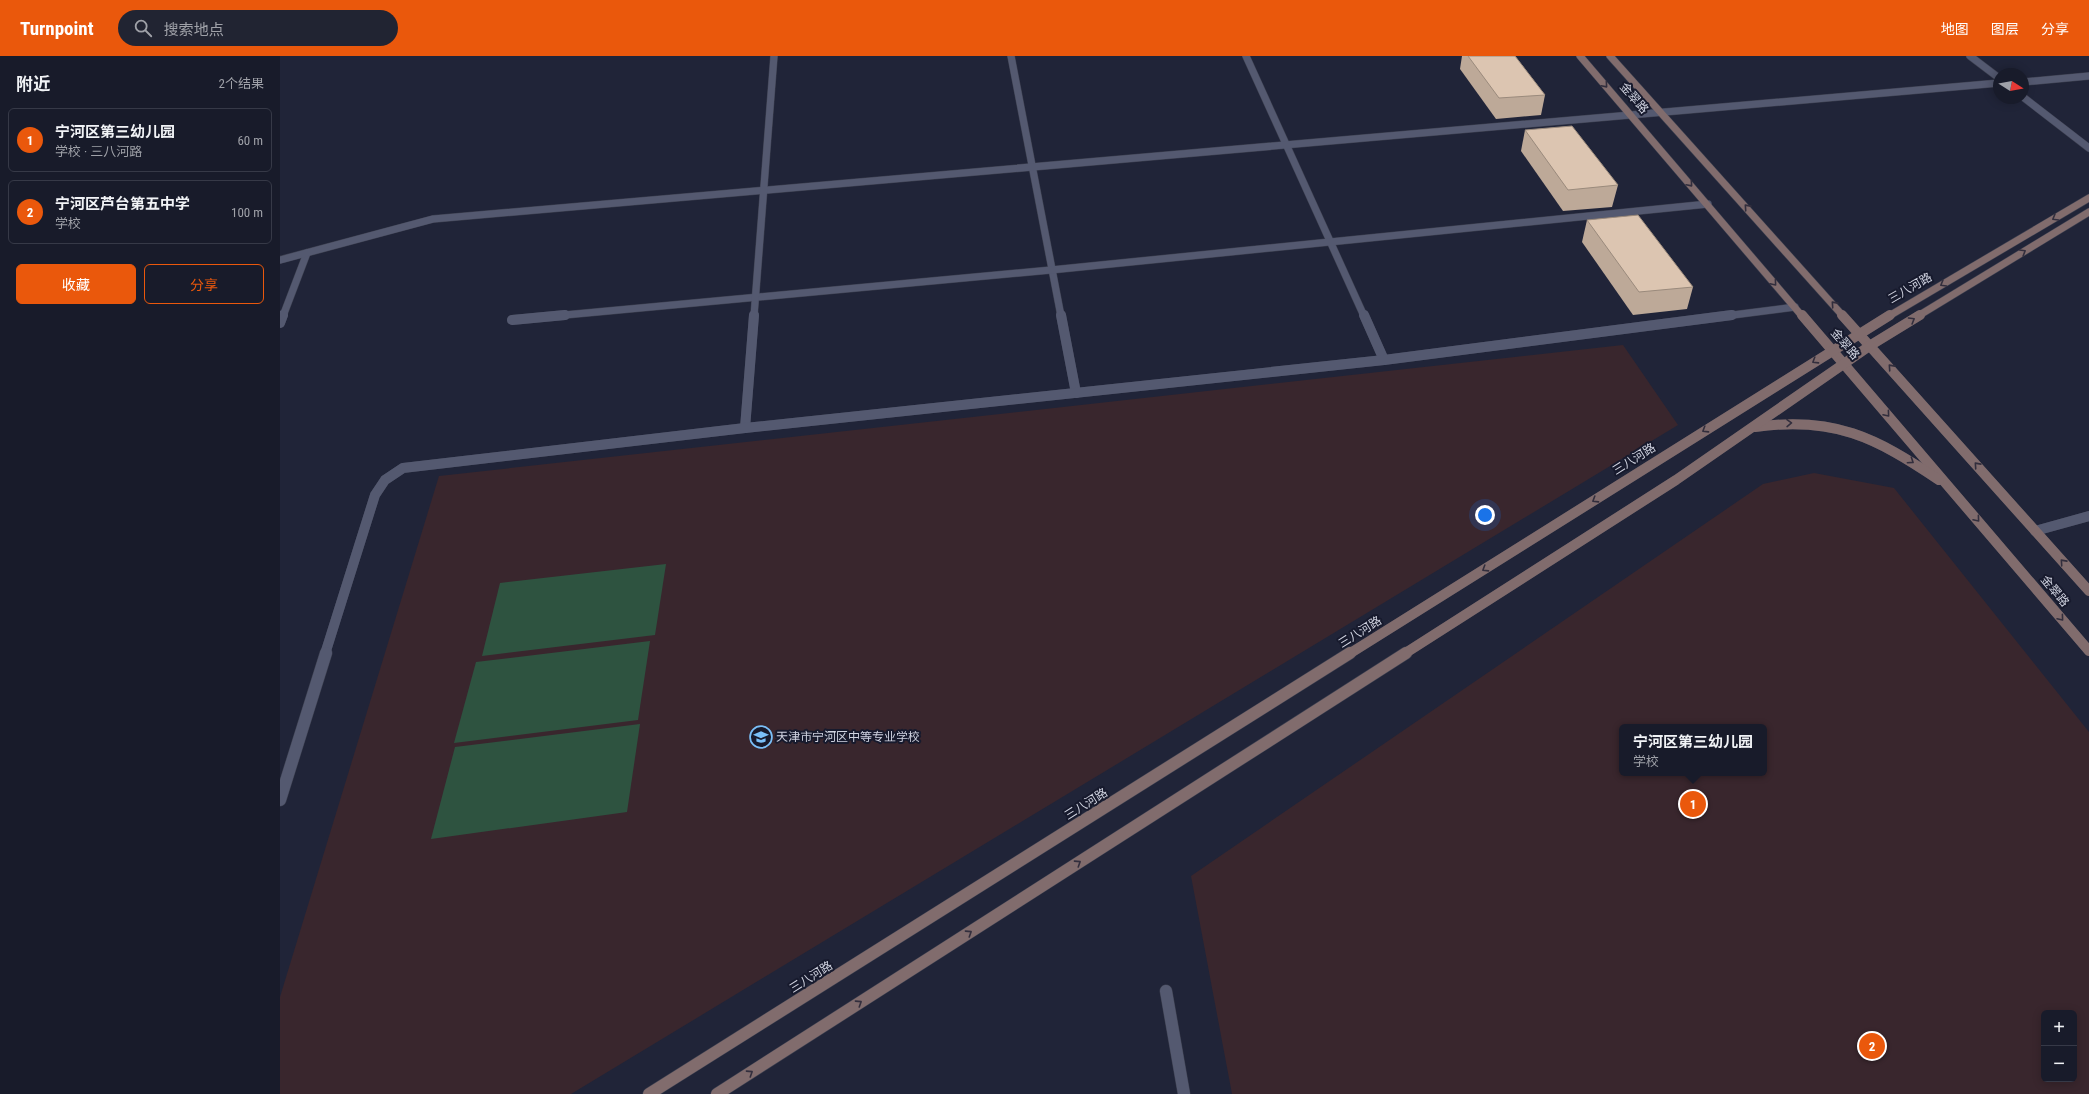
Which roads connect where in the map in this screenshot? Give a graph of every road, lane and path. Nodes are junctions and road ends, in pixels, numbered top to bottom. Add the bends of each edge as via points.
1 (774, 56) edge
2 (1011, 56) edge
3 (1246, 56) edge
4 (1580, 56) edge
5 (1610, 56) edge
6 (1970, 56) edge
7 (1993, 73) edge
8 (2089, 76) edge
9 (2029, 81) edge
10 (1993, 84) edge
11 (2029, 102) edge
12 (1661, 111) junction
13 (1630, 114) junction
14 (1286, 145) junction
15 (2089, 148) edge
16 (1031, 168) junction
17 (762, 192) junction
18 (2089, 198) edge
19 (1708, 204) junction
20 (2089, 212) edge
21 (1330, 241) junction
22 (307, 253) junction
23 (280, 260) edge
24 (1051, 270) junction
25 (754, 297) junction
26 (1795, 307) junction
27 (512, 320) dead end
28 (280, 323) edge
29 (1860, 333) junction
30 (1870, 345) junction
31 (1832, 350) junction
32 (1384, 360) junction
33 (1843, 363) junction
34 (1076, 393) junction
35 (745, 428) junction
36 (1750, 428) junction
37 (1952, 490) junction
38 (2089, 516) edge
39 (2035, 530) junction
40 (2089, 591) edge
41 (2089, 651) edge
42 (280, 800) edge
43 (1166, 991) dead end
44 (649, 1094) edge
45 (717, 1094) edge
46 (1184, 1094) edge

1 - 17 street
2 - 16 street
3 - 14 street
4 -> 13 street, 金翠路
5 - 12 street, 金翠路
6 - 7 street
8 - 9 street
10 - 12 street
11 - 15 street
12 - 13 street
29 -> 12 street, 金翠路
13 - 14 street
13 -> 19 street, 金翠路
14 - 16 street
14 - 21 street
16 - 17 street
16 - 24 street
17 - 22 street via 433,219
17 - 25 street
18 -> 29 street, 三八河路
19 - 21 street
19 -> 26 street, 金翠路
30 -> 20 street
21 - 24 street
21 - 32 street
22 - 23 street
22 - 28 street
24 - 25 street
24 - 34 street
25 - 27 street
25 - 35 street
26 - 31 street, 金翠路
26 - 32 street
29 - 30 street, 金翠路
29 - 31 street, 三八河路
30 - 33 street
39 -> 30 street, 金翠路
31 - 33 street, 金翠路
31 -> 44 street, 三八河路
32 - 34 street
33 - 36 street
33 -> 37 street, 金翠路
34 - 35 street
35 - 42 street via 403,468 385,480 375,495
36 -> 37 street via 1793,423 1844,430 1891,449
45 -> 36 street via 1676,480
37 -> 41 street, 金翠路
38 - 39 street
40 -> 39 street, 金翠路
43 - 46 street

